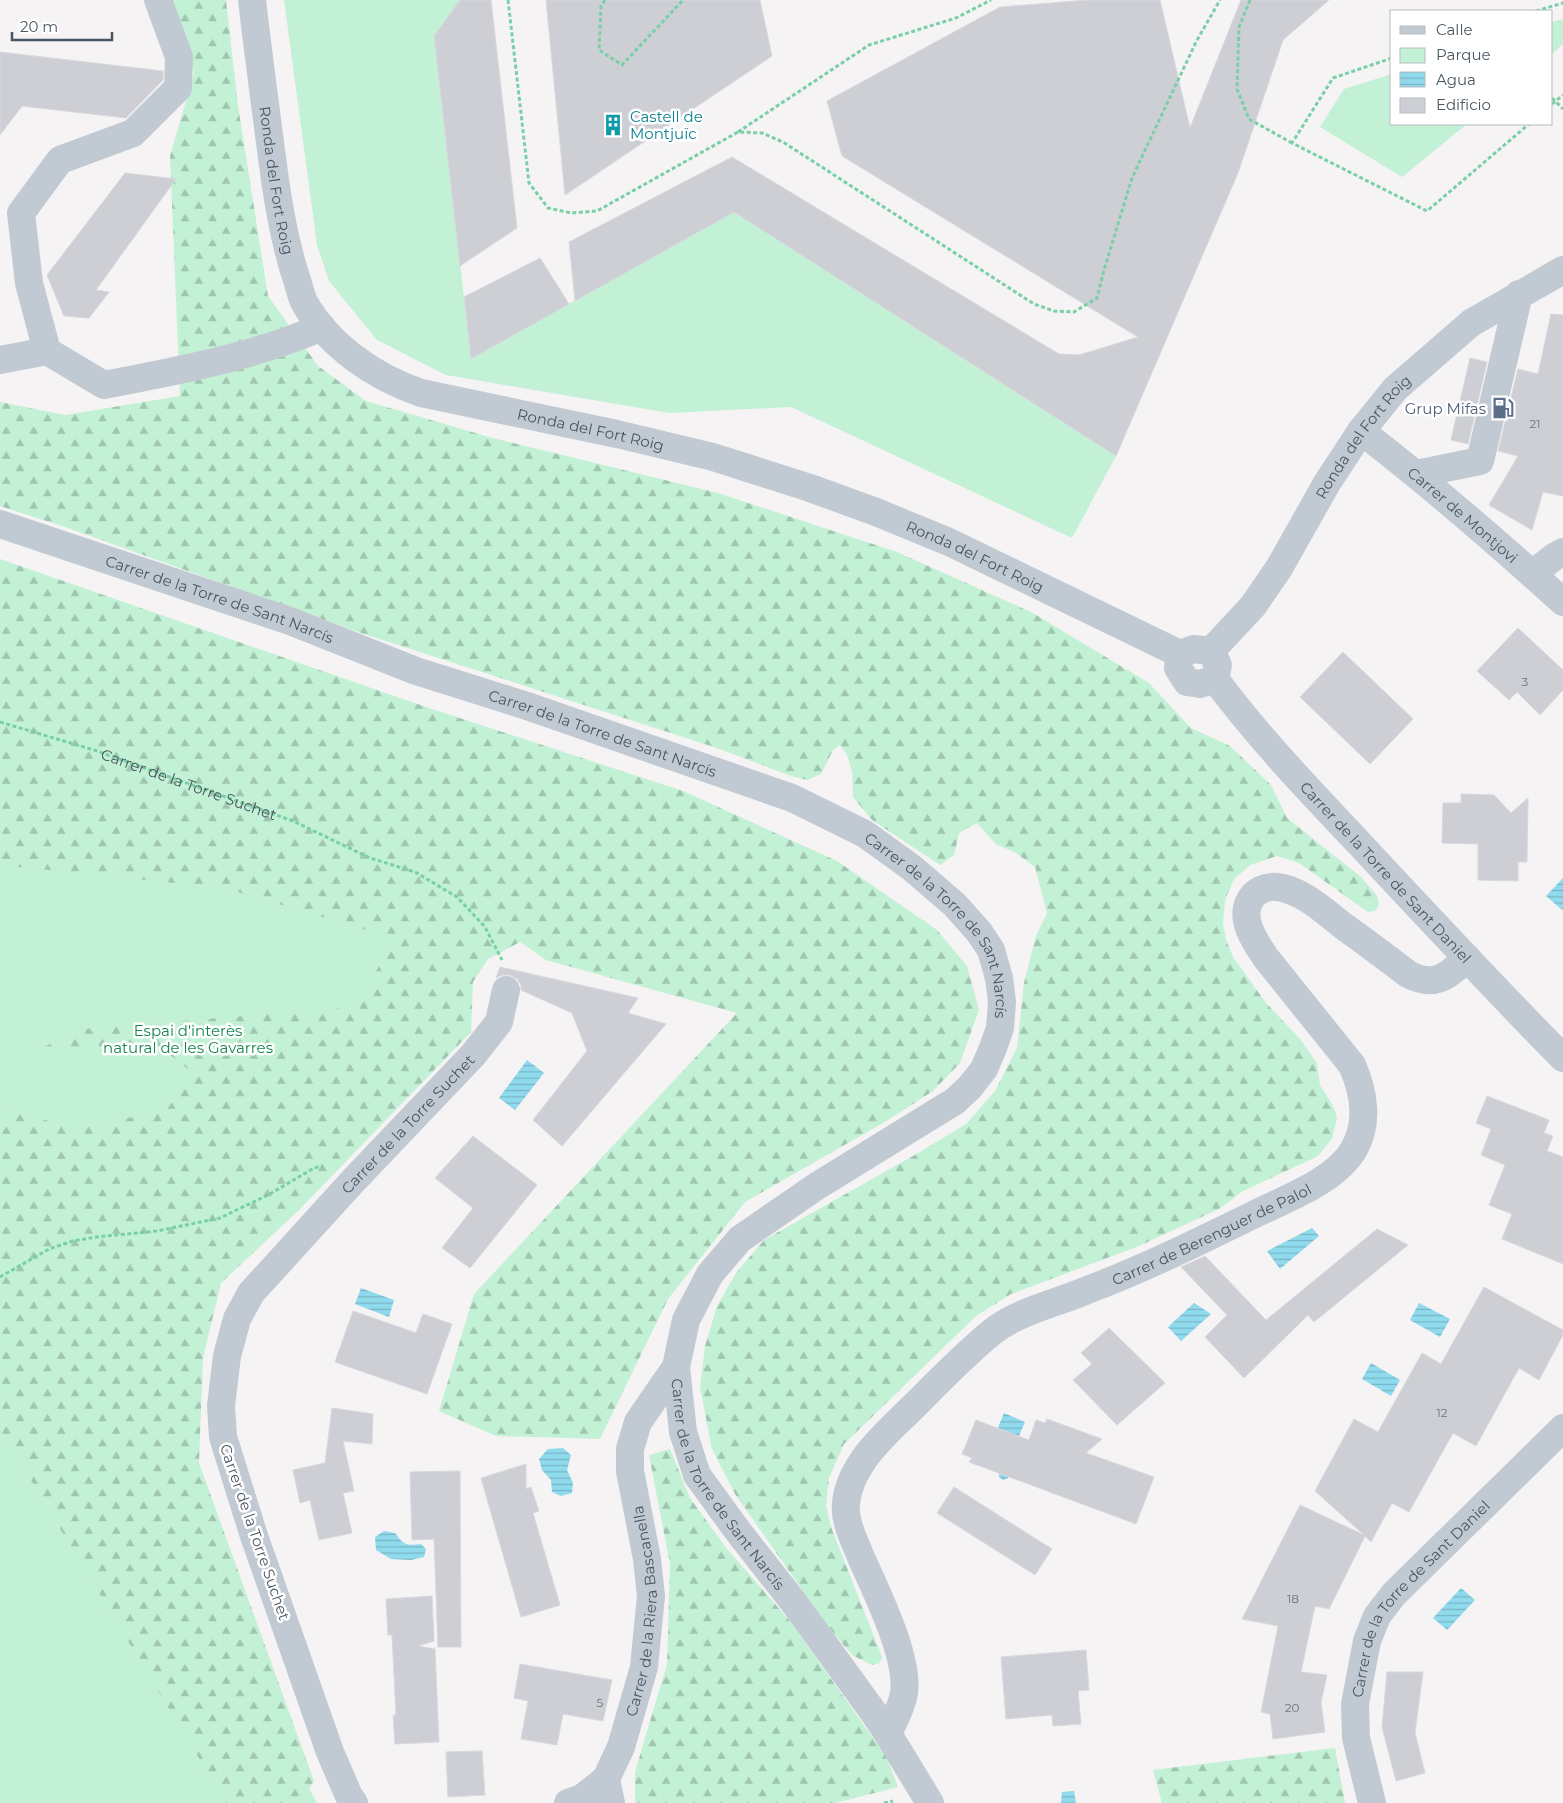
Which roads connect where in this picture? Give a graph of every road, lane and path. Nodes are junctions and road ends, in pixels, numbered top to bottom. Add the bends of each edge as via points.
1 (158, 0) edge
2 (252, 0) edge
3 (508, 0) edge
4 (605, 0) edge
5 (683, 0) edge
6 (990, 0) edge
7 (1220, 0) edge
8 (1250, 0) edge
9 (1563, 3) edge
10 (1539, 10) edge
11 (1390, 59) edge
12 (1563, 95) edge
13 (1553, 101) edge
14 (1563, 109) edge
15 (1528, 125) edge
16 (738, 132) junction
17 (1292, 143) junction
18 (1563, 270) edge
19 (1519, 294) junction
20 (322, 327) junction
21 (47, 351) junction
22 (0, 360) edge
23 (1361, 431) junction
24 (1416, 474) junction
25 (0, 524) edge
26 (1563, 552) edge
27 (1532, 574) junction
28 (1563, 602) edge
29 (1211, 651) junction
30 (1180, 654) junction
31 (1215, 680) junction
32 (0, 722) edge
33 (1466, 958) junction
34 (506, 990) joint
35 (1563, 1058) edge
36 (353, 1182) junction
37 (0, 1277) edge
38 (676, 1367) junction
39 (1563, 1428) edge
40 (888, 1734) junction
41 (608, 1791) edge
42 (354, 1803) edge
43 (568, 1803) edge
44 (930, 1803) edge
45 (1372, 1803) edge

1 - 21 street via 179,57 178,88 133,133 60,160 21,213 29,283
2 - 20 street, Ronda del Fort Roig via 278,201 290,259 304,301
3 - 16 path via 529,183 548,208 570,213 597,211
4 - 5 path via 601,6 599,50 622,65
6 - 16 path via 956,18 869,45
7 - 16 path via 1196,42 1132,178 1097,298 1074,312 1054,311 1034,304 783,142 762,133
8 - 17 path via 1239,26 1237,89 1249,119
9 - 10 path
11 - 17 path via 1333,78
12 - 13 path
13 - 14 path
15 - 17 path via 1427,210
18 - 19 street, Ronda del Fort Roig
19 - 23 street, Ronda del Fort Roig via 1471,323 1422,364 1395,389
19 - 24 street via 1480,461
20 - 21 street via 298,338 197,367 104,385
20 - 30 street, Ronda del Fort Roig via 328,336 362,363 398,385 421,393 713,457 810,488 949,542
21 - 22 street
23 - 24 street, Carrer de Montjovi
23 - 29 street, Ronda del Fort Roig via 1259,598
24 - 27 street, Carrer de Montjovi
25 - 38 street, Carrer de la Torre de Sant Narcís via 290,621 416,672 527,706 792,798 866,834 955,905 979,932 990,950 1002,1002 1000,1028 984,1069 956,1101 817,1186 740,1240 710,1274 686,1320
26 - 27 street
27 - 28 street, Carrer de Montjovi
29 - 30 street via 1194,649
29 - 31 street via 1218,665
30 - 31 street via 1178,668 1187,682 1200,684
31 - 33 street, Carrer de la Torre de Sant Daniel via 1247,721
32 - 34 path, Carrer de la Torre Suchet via 94,750 293,821 370,858 415,872 457,897 485,927 502,962
33 - 35 street, Carrer de la Torre de Sant Daniel
33 - 40 street, Carrer de Berenguer de Palol via 1453,971 1439,978 1420,980 1313,902 1292,891 1266,887 1249,902 1246,913 1254,940 1352,1065 1362,1097 1364,1117 1360,1136 1343,1163 1328,1176 1295,1194 1137,1271 1034,1309 994,1330 876,1443 854,1474 845,1505 855,1542 903,1665 904,1695
34 - 36 street, Carrer de la Torre Suchet via 499,1022 473,1055
36 - 37 path via 347,1167 337,1163 314,1168 220,1218 156,1231 73,1241 49,1249
36 - 42 street, Carrer de la Torre Suchet via 251,1293 237,1319 221,1406 223,1438 254,1536 330,1752
38 - 40 street, Carrer de la Torre de Sant Narcís via 683,1432 697,1475
38 - 41 street, Carrer de la Riera Bascanella via 638,1422 630,1449 630,1471 651,1596 644,1667
39 - 45 street, Carrer de la Torre de Sant Daniel via 1394,1594 1377,1616 1367,1641 1355,1704 1356,1738
40 - 44 street, Carrer de la Torre de Sant Narcís
41 - 43 street

